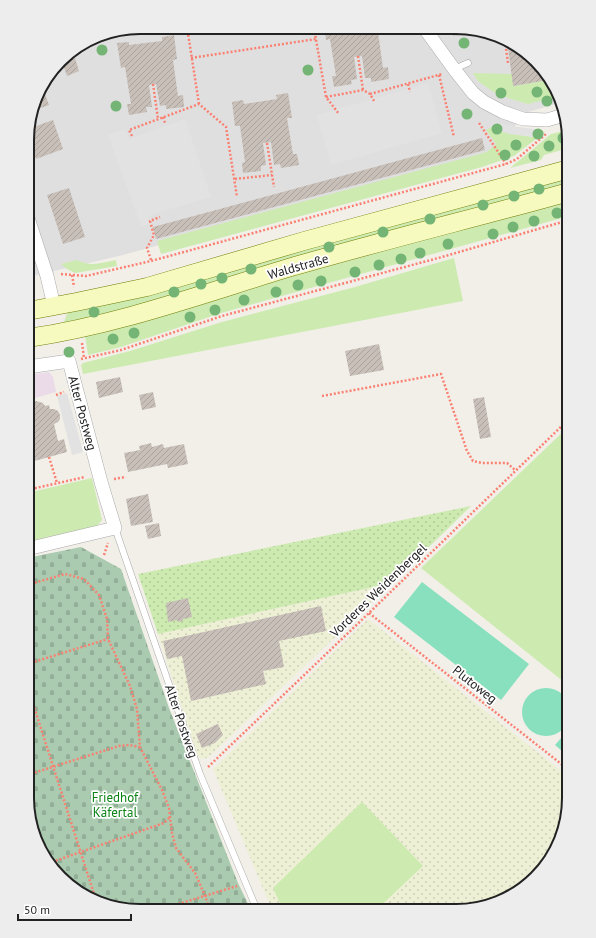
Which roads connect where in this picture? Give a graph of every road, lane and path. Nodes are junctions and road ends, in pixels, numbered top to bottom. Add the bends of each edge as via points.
1 (187, 34) edge
2 (315, 34) edge
3 (429, 34) edge
4 (316, 39) junction
5 (506, 46) edge
6 (358, 56) dead end
7 (191, 58) junction
8 (468, 63) dead end
9 (508, 63) dead end
10 (454, 69) junction
11 (439, 75) junction
12 (153, 84) dead end
13 (408, 84) junction
14 (363, 90) junction
15 (410, 92) dead end
16 (370, 94) junction
17 (326, 97) junction
18 (374, 101) dead end
19 (199, 104) junction
20 (339, 114) dead end
21 (559, 116) edge
22 (163, 117) junction
23 (158, 119) junction
24 (165, 123) dead end
25 (479, 123) dead end
26 (549, 132) dead end
27 (132, 136) dead end
28 (454, 137) dead end
29 (267, 143) dead end
30 (506, 164) junction
31 (562, 171) edge
32 (272, 175) junction
33 (235, 179) junction
34 (274, 187) dead end
35 (562, 194) edge
36 (238, 197) dead end
37 (160, 218) dead end
38 (562, 222) edge
39 (34, 236) edge
40 (151, 261) junction
41 (62, 274) dead end
42 (54, 306) junction
43 (34, 310) edge
44 (35, 337) edge
45 (69, 361) junction
46 (34, 366) edge
47 (322, 396) dead end
48 (562, 426) edge
49 (49, 457) dead end
50 (515, 470) junction
51 (99, 474) junction
52 (126, 477) dead end
53 (111, 480) dead end
54 (57, 483) junction
55 (34, 488) edge
56 (115, 528) junction
57 (34, 547) edge
58 (34, 583) edge
59 (369, 613) junction
60 (108, 639) junction
61 (34, 662) edge
62 (34, 707) edge
63 (140, 746) junction
64 (562, 765) edge
65 (53, 767) junction
66 (34, 773) edge
67 (200, 774) junction
68 (170, 817) junction
69 (81, 853) junction
70 (55, 861) edge
71 (245, 883) junction
72 (94, 893) edge
73 (206, 896) junction
74 (179, 904) edge
75 (208, 904) edge
76 (254, 904) edge

1 - 7 path
2 - 4 path
3 - 10 street
4 - 7 path
4 - 17 path
5 - 9 path
6 - 14 path
7 - 19 path
8 - 10 lane
10 - 11 path
10 - 21 street via 478,98 492,107 523,119 547,120
11 - 13 path
11 - 28 path
12 - 23 path
13 - 15 path
13 - 16 path
14 - 16 path
14 - 17 path
16 - 18 path
17 - 20 path
19 - 22 path
19 - 33 path via 226,126
22 - 23 path
22 - 24 path
23 - 27 path via 130,130
25 - 30 path
26 - 30 path via 517,159
29 - 32 path
30 - 40 path
31 - 42 main road, Waldstraße via 147,287
32 - 33 path
32 - 34 path
33 - 36 path
35 - 44 main road, Waldstraße via 289,268 150,311
37 - 40 path via 150,221 154,235 147,248
38 - 45 path via 222,316 121,350
39 - 42 street
40 - 41 path via 86,276
42 - 43 main road, Waldstraße
42 - 44 main road via 53,317
45 - 46 street, Alter Postweg
45 - 51 street, Alter Postweg
47 - 50 path via 442,374 467,451 473,461 507,463
48 - 50 path, Vorderes Weidenbergel
49 - 54 path
50 - 59 path, Vorderes Weidenbergel
51 - 54 path
51 - 56 street, Alter Postweg
52 - 53 path
54 - 55 path
56 - 57 street
56 - 67 lane, Alter Postweg
58 - 60 path via 64,574 84,579 99,595 107,620
59 - 64 path, Plutoweg
59 - 67 path, Vorderes Weidenbergel
60 - 61 path
60 - 63 path via 135,702
62 - 65 path
63 - 65 path via 119,746
63 - 68 path via 162,790
65 - 66 path
65 - 69 path
67 - 71 lane, Alter Postweg
68 - 69 path via 164,822
68 - 73 path via 176,848 195,874
69 - 70 path
69 - 72 path
71 - 73 path
71 - 76 lane, Alter Postweg
73 - 74 path
73 - 75 path

